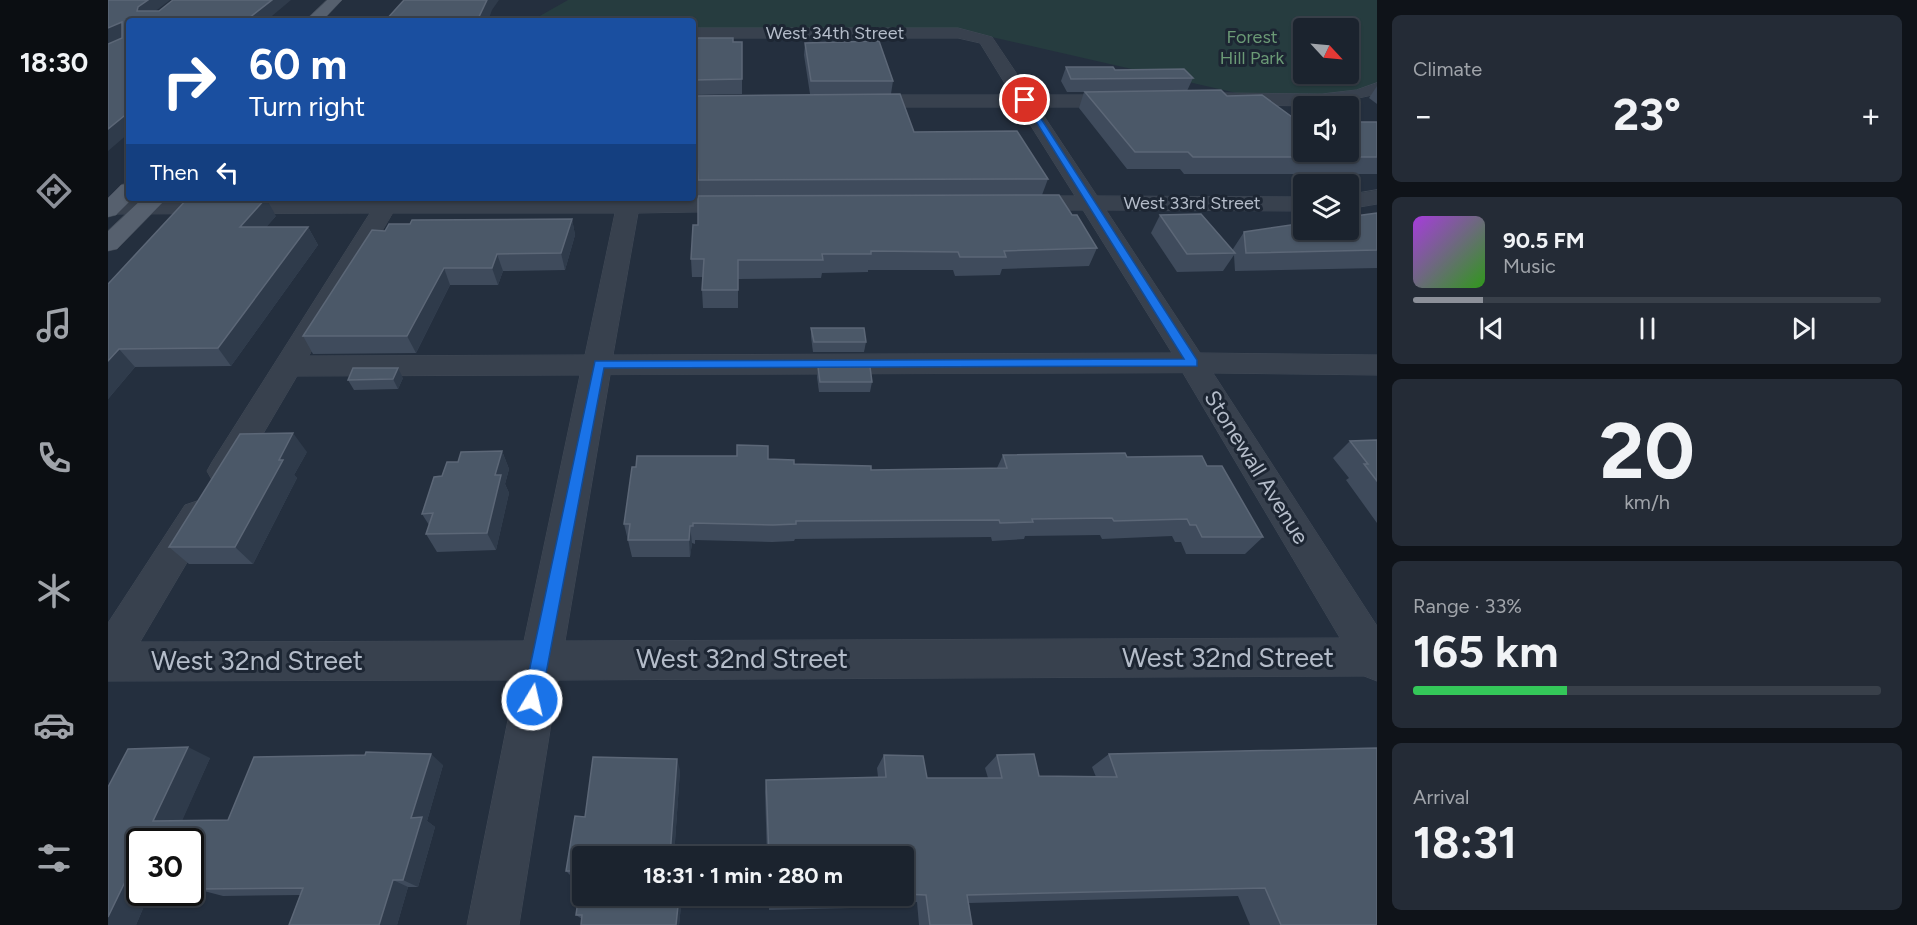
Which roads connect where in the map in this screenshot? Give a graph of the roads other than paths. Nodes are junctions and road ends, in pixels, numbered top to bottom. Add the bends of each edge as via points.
1 (335, 0) edge
2 (316, 18) edge
3 (696, 33) edge
4 (976, 36) joint
5 (1377, 88) edge
6 (1025, 100) junction
7 (1203, 100) edge
8 (834, 101) edge
9 (1149, 101) edge
10 (126, 193) edge
11 (1377, 197) edge
12 (1359, 200) edge
13 (152, 202) edge
14 (388, 202) edge
15 (628, 202) edge
16 (1090, 202) junction
17 (995, 203) edge
18 (1293, 204) edge
19 (758, 205) edge
20 (109, 208) edge
21 (108, 244) edge
22 (1192, 363) junction
23 (599, 364) junction
24 (1377, 365) edge
25 (289, 366) junction
26 (1376, 659) edge
27 (108, 660) edge
28 (539, 660) junction
29 (493, 925) edge

1 - 2 main road
3 - 4 street, West 34th Street
4 - 6 street, Stonewall Avenue via 989,43
5 - 7 street via 1327,99
6 - 8 street
6 - 9 street
6 - 16 street, Stonewall Avenue
10 - 20 main road
11 - 12 street
13 - 14 street
13 - 20 street
13 - 21 main road
14 - 15 street
14 - 25 street
15 - 19 street
15 - 23 street
16 - 17 street, West 33rd Street
16 - 18 street, West 33rd Street
16 - 22 street, Stonewall Avenue
22 - 23 street
22 - 24 street
22 - 26 street, Stonewall Avenue
23 - 25 street
23 - 28 street
25 - 27 street
26 - 28 street, West 32nd Street
27 - 28 street, West 32nd Street
28 - 29 street

